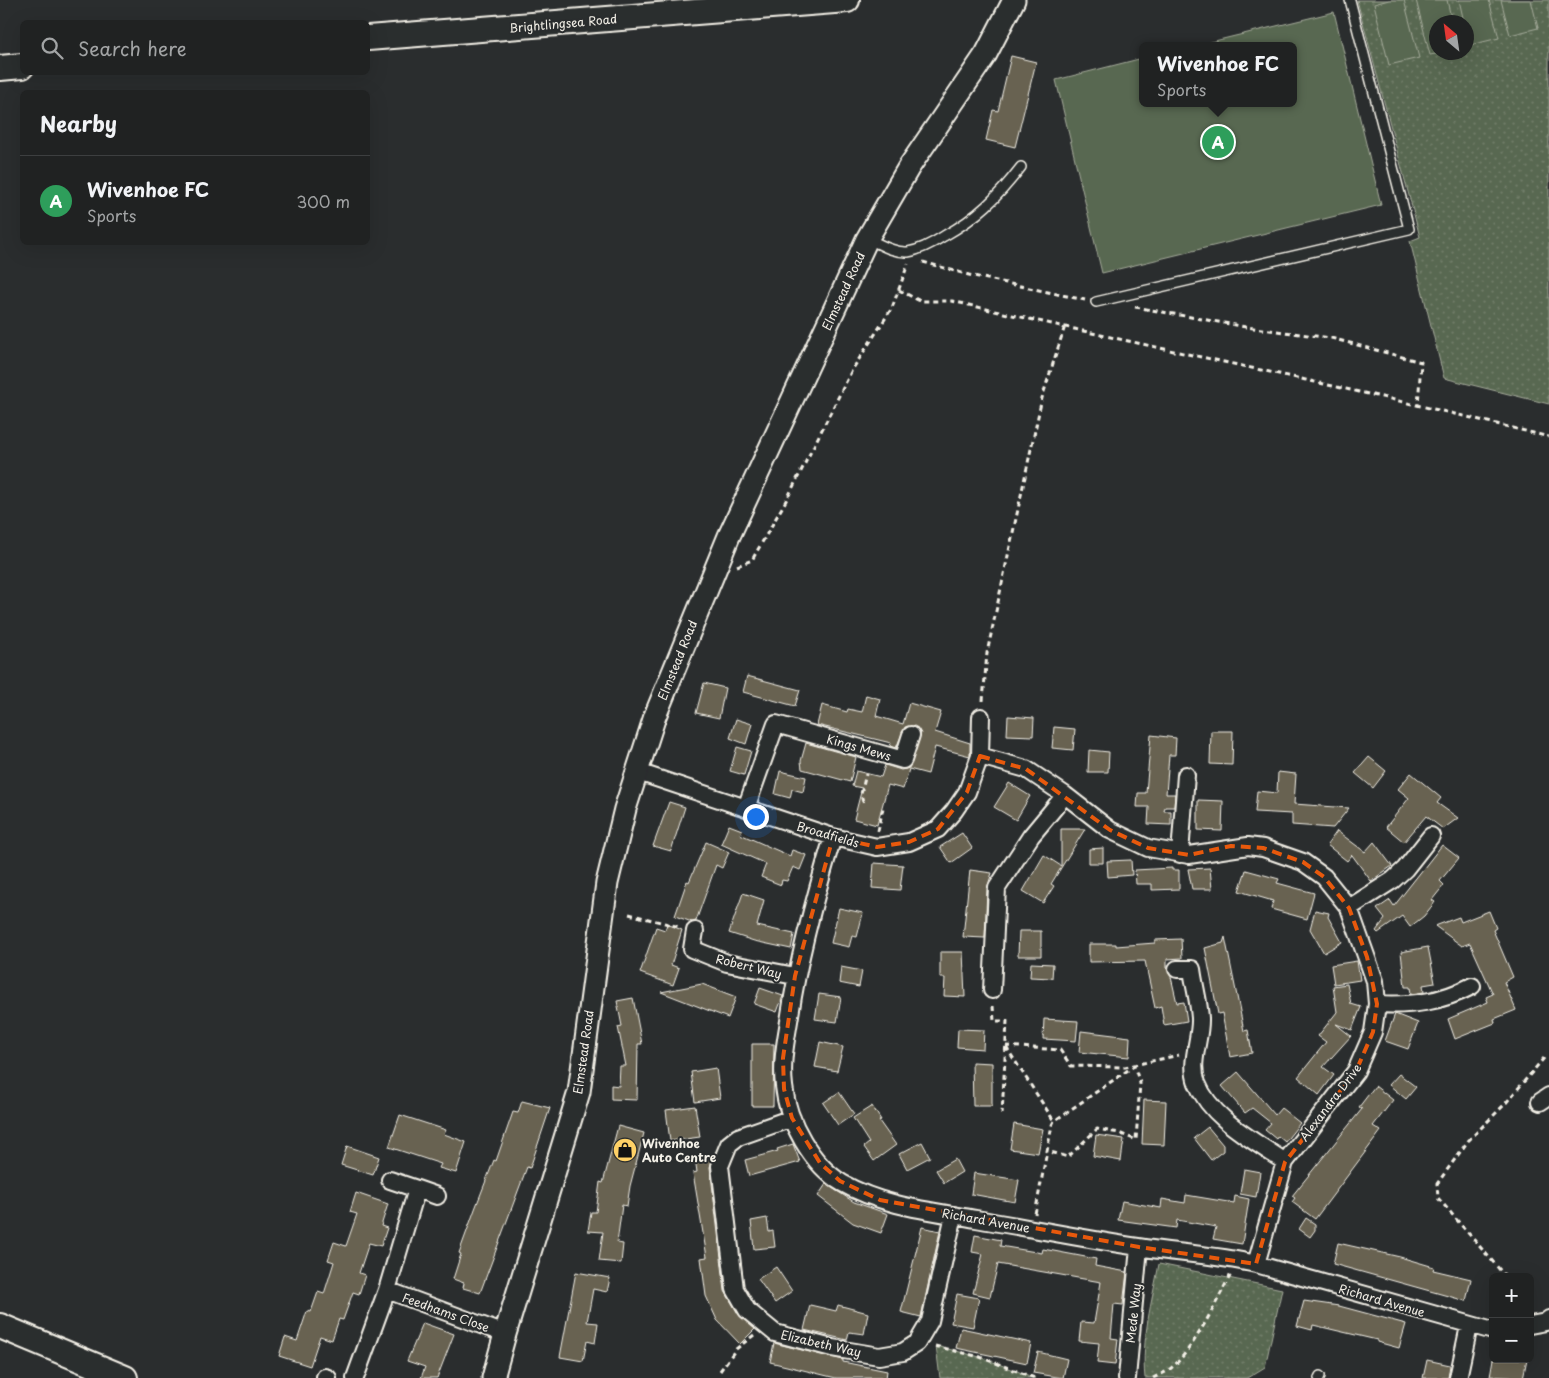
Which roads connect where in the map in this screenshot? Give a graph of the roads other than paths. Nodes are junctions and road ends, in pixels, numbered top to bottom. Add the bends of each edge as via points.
1 (847, 0) edge
2 (1014, 0) edge
3 (1350, 0) edge
4 (370, 38) edge
5 (20, 66) edge
6 (0, 68) edge
7 (1021, 167) dead end
8 (867, 239) junction
9 (1096, 302) road end
10 (981, 717) road end
11 (911, 735) dead end
12 (980, 756) junction
13 (638, 772) junction
14 (1186, 775) dead end
15 (1065, 794) junction
16 (746, 808) junction
17 (1431, 836) dead end
18 (833, 837) junction
19 (1180, 854) junction
20 (1349, 908) junction
21 (695, 931) road end
22 (1177, 969) dead end
23 (795, 976) junction
24 (1472, 986) dead end
25 (992, 990) road end
26 (1377, 1004) junction
27 (792, 1118) junction
28 (1285, 1162) junction
29 (390, 1180) dead end
30 (417, 1189) junction
31 (437, 1196) dead end
32 (954, 1215) junction
33 (1140, 1247) junction
34 (1256, 1264) junction
35 (387, 1290) junction
36 (1549, 1319) edge
37 (1534, 1324) edge
38 (0, 1326) edge
39 (1469, 1326) junction
40 (1489, 1330) edge
41 (505, 1334) junction
42 (125, 1378) edge
43 (355, 1378) edge
44 (493, 1378) edge
45 (1127, 1378) edge
46 (1458, 1378) edge

1 - 4 main road, Brightlingsea Road
2 - 8 street, Elmstead Road via 986,54 909,167
3 - 9 lane via 1409,229
5 - 6 main road
7 - 8 lane via 990,204 971,220 918,250 900,251
8 - 13 street, Elmstead Road via 729,536 655,716
10 - 12 street, Broadfields
11 - 16 street, Kings Mews via 903,760 776,724
12 - 15 street, Alexandra Drive via 1026,769
12 - 18 street, Broadfields via 967,792 938,828 909,842 873,846
13 - 16 street, Broadfields
13 - 41 street, Elmstead Road via 607,883 579,1092
14 - 19 street
15 - 19 street, Alexandra Drive via 1125,838 1148,848
15 - 25 street via 1031,836 997,888
16 - 18 street, Broadfields
17 - 20 street via 1393,880
18 - 23 street, Richard Avenue
19 - 20 street, Alexandra Drive via 1248,846 1279,852 1303,862 1324,878
20 - 26 street, Alexandra Drive via 1375,981
21 - 23 street, Robert Way via 692,949 727,963
22 - 28 street via 1192,969 1200,1019 1194,1051 1197,1083 1234,1128
23 - 27 street, Richard Avenue via 782,1058 784,1088
24 - 26 street via 1423,1004
26 - 28 street, Alexandra Drive via 1373,1032 1356,1071
27 - 32 street, Richard Avenue via 820,1163 840,1181 880,1200
27 - 32 street, Elizabeth Way via 738,1137 729,1144 720,1166 735,1289 747,1310 764,1326 786,1338 879,1356 903,1352 917,1343 930,1321
28 - 34 street, Alexandra Drive
29 - 30 street
30 - 31 street
30 - 35 street, Feedhams Close
32 - 33 street, Richard Avenue
33 - 34 street, Richard Avenue
33 - 45 street, Mede Way
34 - 39 street, Richard Avenue
35 - 41 street, Feedhams Close
35 - 43 street, Feedhams Close
36 - 37 street
38 - 42 main road
39 - 40 street, Richard Avenue
39 - 46 street
41 - 44 street, Elmstead Road

